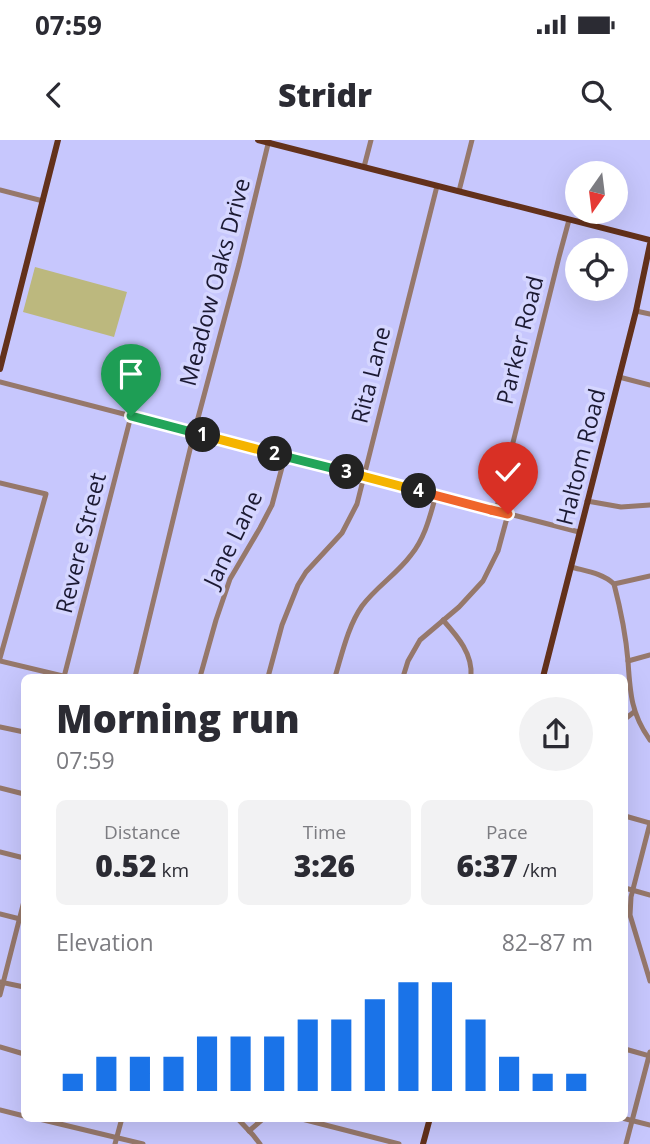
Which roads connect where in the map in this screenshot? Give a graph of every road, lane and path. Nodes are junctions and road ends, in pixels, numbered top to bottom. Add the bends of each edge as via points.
1 (58, 140) edge
2 (258, 140) edge
3 (371, 140) edge
4 (472, 140) edge
5 (269, 141) edge
6 (364, 167) junction
7 (437, 186) junction
8 (0, 190) edge
9 (458, 191) junction
10 (43, 201) junction
11 (565, 219) edge
12 (568, 224) edge
13 (584, 224) edge
14 (650, 242) edge
15 (636, 311) junction
16 (650, 314) edge
17 (0, 369) edge
18 (619, 377) junction
19 (0, 382) edge
20 (650, 384) edge
21 (131, 416) junction
22 (194, 433) junction
23 (285, 456) junction
24 (364, 477) junction
25 (0, 482) edge
26 (436, 495) junction
27 (587, 500) junction
28 (650, 505) edge
29 (496, 511) junction
30 (508, 514) junction
31 (579, 533) junction
32 (571, 567) junction
33 (650, 576) edge
34 (614, 584) junction
35 (443, 620) junction
36 (650, 656) edge
37 (0, 659) edge
38 (628, 661) junction
39 (54, 674) edge
40 (66, 674) edge
41 (136, 674) edge
42 (201, 674) edge
43 (269, 674) edge
44 (336, 674) edge
45 (404, 674) edge
46 (471, 674) edge
47 (544, 674) edge
48 (634, 712) junction
49 (628, 717) edge
50 (0, 727) edge
51 (21, 731) edge
52 (650, 740) edge
53 (0, 788) edge
54 (21, 793) edge
55 (628, 817) edge
56 (650, 823) edge
57 (0, 852) edge
58 (21, 857) edge
59 (628, 889) edge
60 (632, 890) junction
61 (650, 895) edge
62 (0, 914) edge
63 (21, 920) edge
64 (21, 923) edge
65 (650, 981) edge
66 (2, 982) edge
67 (21, 987) edge
68 (0, 995) edge
69 (0, 1047) edge
70 (628, 1050) edge
71 (21, 1053) edge
72 (650, 1054) edge
73 (0, 1110) edge
74 (21, 1115) edge
75 (628, 1120) edge
76 (632, 1121) junction
77 (50, 1122) edge
78 (121, 1122) edge
79 (241, 1122) edge
80 (259, 1122) edge
81 (314, 1122) edge
82 (429, 1122) edge
83 (650, 1125) edge
84 (249, 1131) junction
85 (116, 1141) edge
86 (144, 1144) edge
87 (260, 1144) edge
88 (399, 1144) edge
89 (424, 1144) edge
90 (626, 1144) edge

1 - 10 main road
2 - 5 main road
3 - 6 street
4 - 9 street
5 - 6 main road
5 - 22 street, Meadow Oaks Drive
6 - 7 main road
7 - 9 main road
7 - 24 street, Rita Lane
8 - 10 street
9 - 11 main road
10 - 17 main road
12 - 29 street, Parker Road
13 - 14 main road
14 - 15 main road, Haltom Road
15 - 16 street
15 - 18 main road, Haltom Road
18 - 20 street
18 - 27 main road, Haltom Road
19 - 21 street
21 - 22 street
21 - 40 street, Revere Street
22 - 23 street
22 - 41 street, Meadow Oaks Drive
23 - 24 street
23 - 42 street, Jane Lane via 272,505 230,579
24 - 26 street
24 - 43 street, Rita Lane via 346,526 298,585
25 - 37 street via 46,494
26 - 29 street
26 - 44 street via 427,527 411,556 361,607
27 - 28 street via 621,507
27 - 31 main road, Haltom Road
29 - 30 street
30 - 31 street
30 - 35 street via 484,581
31 - 32 main road, Haltom Road
32 - 34 street
32 - 47 main road, Haltom Road
33 - 34 street
34 - 38 street
35 - 45 street via 413,649
35 - 46 street via 462,643
36 - 38 street
37 - 39 street
38 - 48 street
48 - 49 street
48 - 52 street
50 - 51 street
53 - 54 street
55 - 56 street
56 - 60 street
57 - 58 street
59 - 60 street
60 - 61 street
60 - 65 street via 630,915
62 - 63 street
64 - 66 street
66 - 67 street
66 - 68 street
69 - 71 street
70 - 72 street
72 - 76 street
73 - 74 street
75 - 76 street
76 - 83 street
76 - 90 street
77 - 85 street
78 - 85 street
79 - 84 street
80 - 84 street
81 - 88 street
82 - 89 main road
84 - 87 street
85 - 86 street

